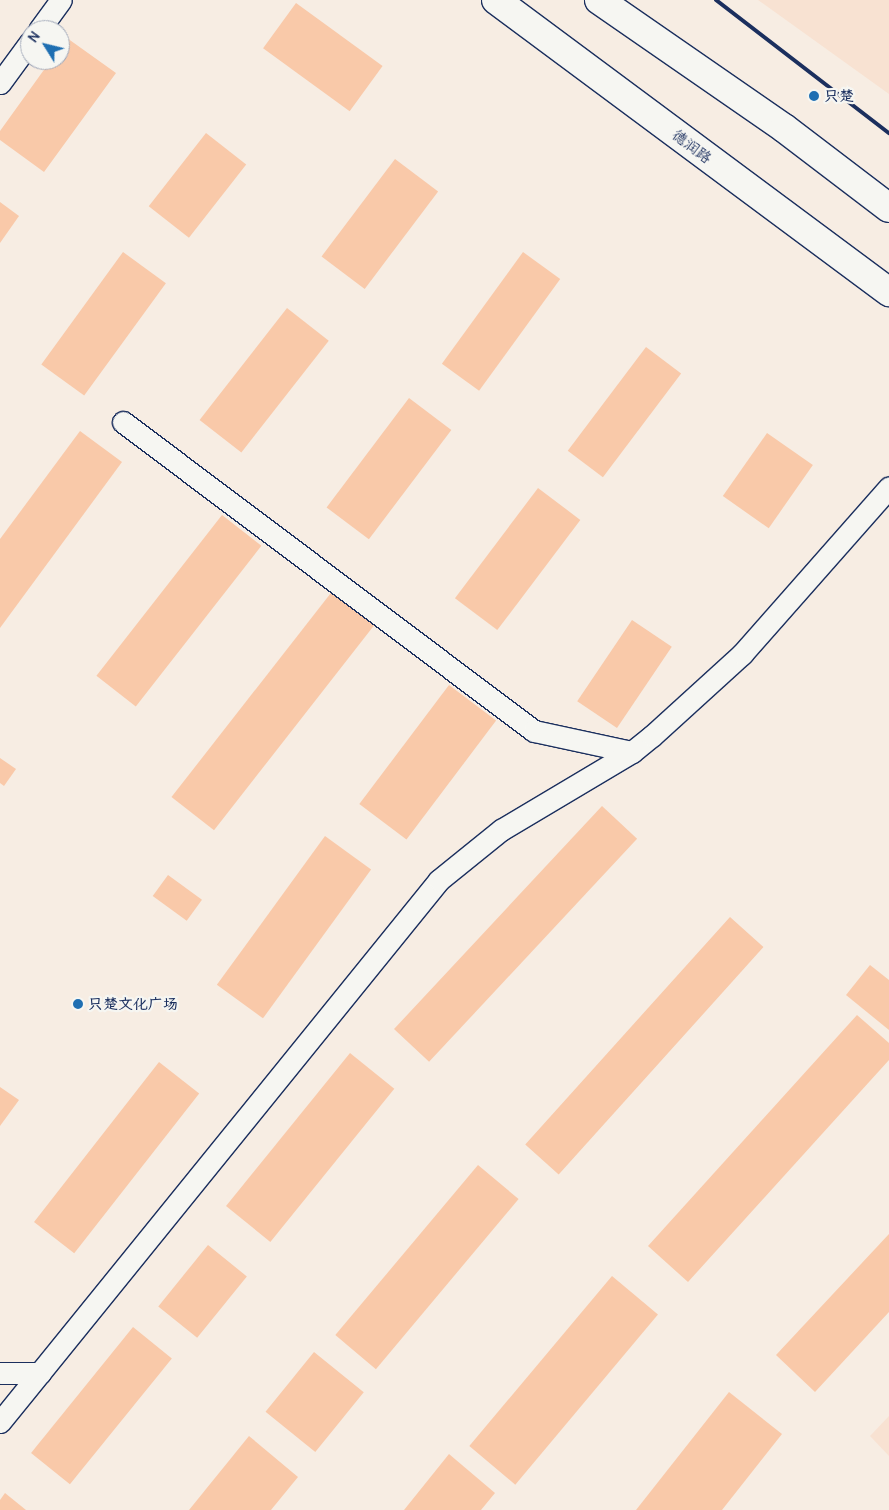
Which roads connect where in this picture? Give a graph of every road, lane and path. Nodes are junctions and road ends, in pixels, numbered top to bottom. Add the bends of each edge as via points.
1 (61, 0) edge
2 (496, 0) edge
3 (599, 0) edge
4 (604, 0) edge
5 (628, 0) edge
6 (46, 20) edge
7 (20, 56) edge
8 (678, 56) junction
9 (0, 83) edge
10 (784, 128) junction
11 (889, 208) edge
12 (889, 292) edge
13 (123, 422) dead end
14 (889, 487) edge
15 (632, 752) junction
16 (0, 1373) edge
17 (40, 1373) junction
18 (0, 1422) edge

1 - 6 street
2 - 12 main road, 德润路
3 - 8 main road
4 - 8 main road
5 - 10 main road
7 - 9 street
8 - 10 main road
10 - 11 main road
13 - 15 street via 534,731
14 - 15 street via 742,654
15 - 17 street via 501,830 439,880
16 - 17 street
17 - 18 street

